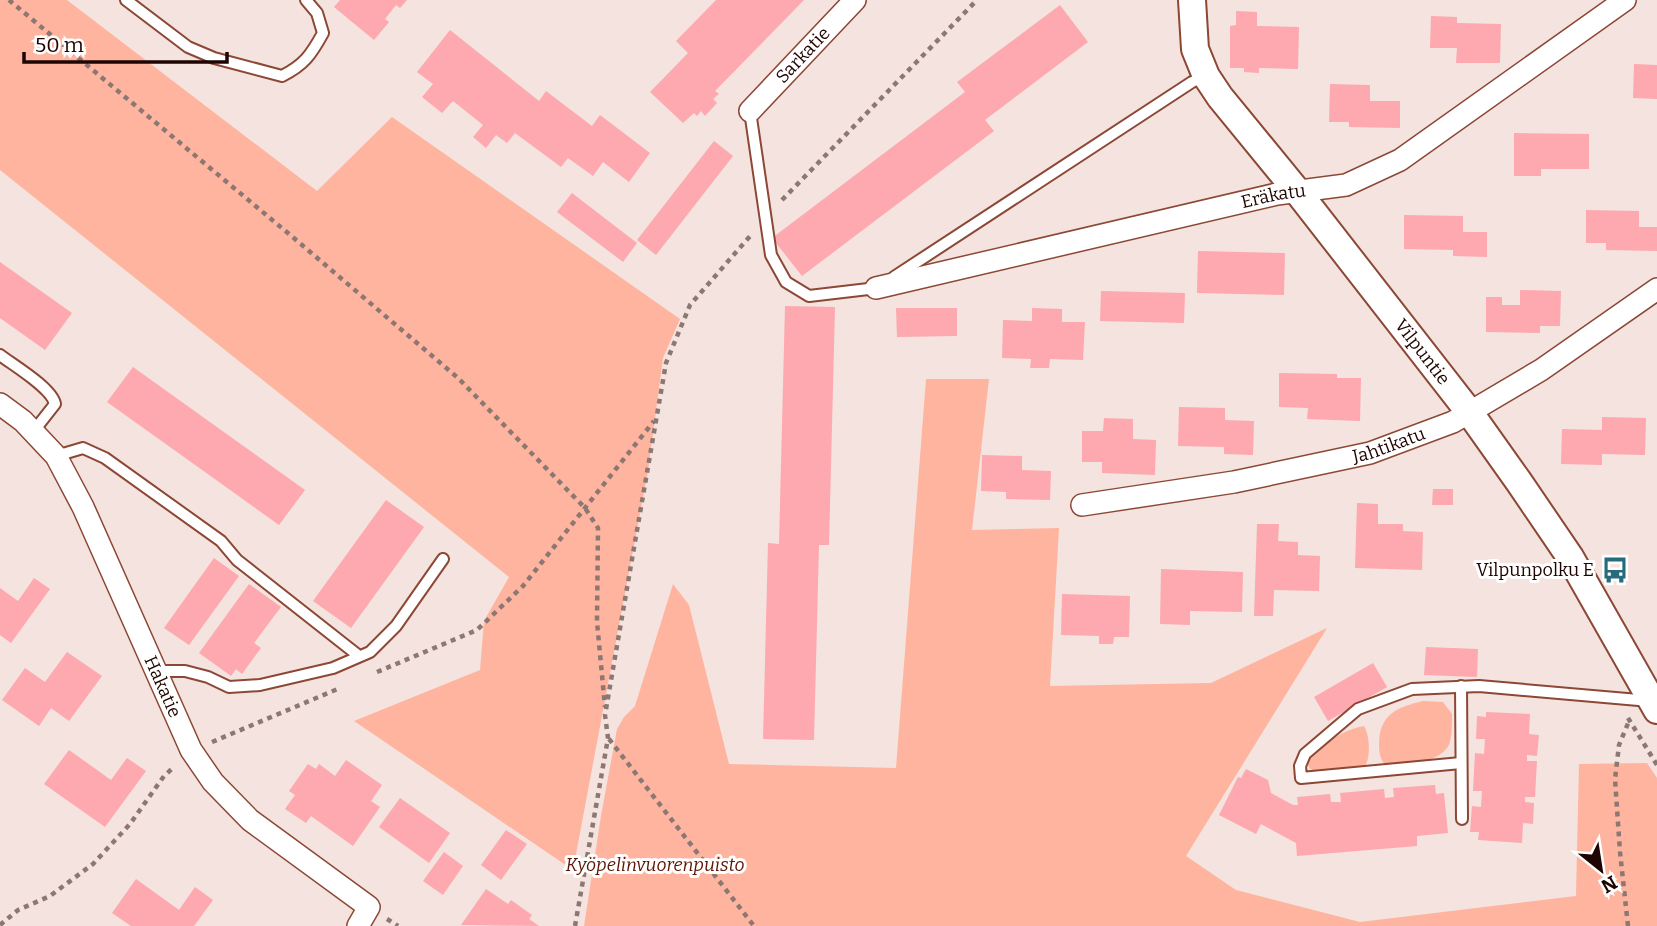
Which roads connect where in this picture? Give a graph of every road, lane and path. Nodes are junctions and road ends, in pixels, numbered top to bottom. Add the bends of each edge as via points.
1 (9, 0) edge
2 (126, 0) edge
3 (306, 0) edge
4 (855, 0) edge
5 (977, 0) edge
6 (1192, 0) edge
7 (1625, 0) edge
8 (1206, 76) junction
9 (750, 111) joint
10 (1297, 191) junction
11 (765, 217) junction
12 (876, 288) junction
13 (1657, 289) edge
14 (0, 355) edge
15 (0, 404) edge
16 (1470, 413) junction
17 (33, 432) junction
18 (56, 456) junction
19 (1082, 505) dead end
20 (443, 559) dead end
21 (359, 656) junction
22 (156, 671) junction
23 (1461, 685) junction
24 (1655, 706) edge
25 (606, 715) junction
26 (1629, 720) dead end
27 (608, 738) junction
28 (1461, 763) junction
29 (1462, 819) dead end
30 (358, 926) edge
31 (575, 926) edge
32 (754, 926) edge
33 (1628, 926) edge

1 - 25 path via 458,378 585,508 598,528 597,622
2 - 3 lane via 188,47 282,76 299,67 323,33 317,13
4 - 9 street, Sarkatie
5 - 11 path
6 - 8 street, Vilpuntie via 1195,49
7 - 10 street, Eräkatu via 1400,160 1346,185
8 - 10 street, Vilpuntie
8 - 12 lane
9 - 11 lane
10 - 12 street, Eräkatu
10 - 16 street, Vilpuntie
11 - 12 lane via 771,255 786,282 809,296
11 - 25 path via 690,305 666,363
13 - 16 street, Jahtikatu
14 - 17 lane via 54,398 55,404
15 - 17 street, Hakatie
16 - 19 street, Jahtikatu via 1370,453 1234,482
16 - 24 street, Vilpuntie via 1570,556
17 - 18 street, Hakatie
18 - 21 lane via 83,448 105,458 221,541 237,560
18 - 22 street, Hakatie
20 - 21 lane via 396,626 370,652
21 - 22 lane via 333,668 260,685 229,687 185,671
22 - 30 street, Hakatie via 191,750 213,782 250,820 369,907
23 - 24 lane
23 - 28 lane
23 - 28 lane via 1412,689 1358,709 1305,754 1300,766 1301,778
25 - 27 path
26 - 33 path via 1619,745 1615,779
27 - 31 path
27 - 32 path
28 - 29 lane

